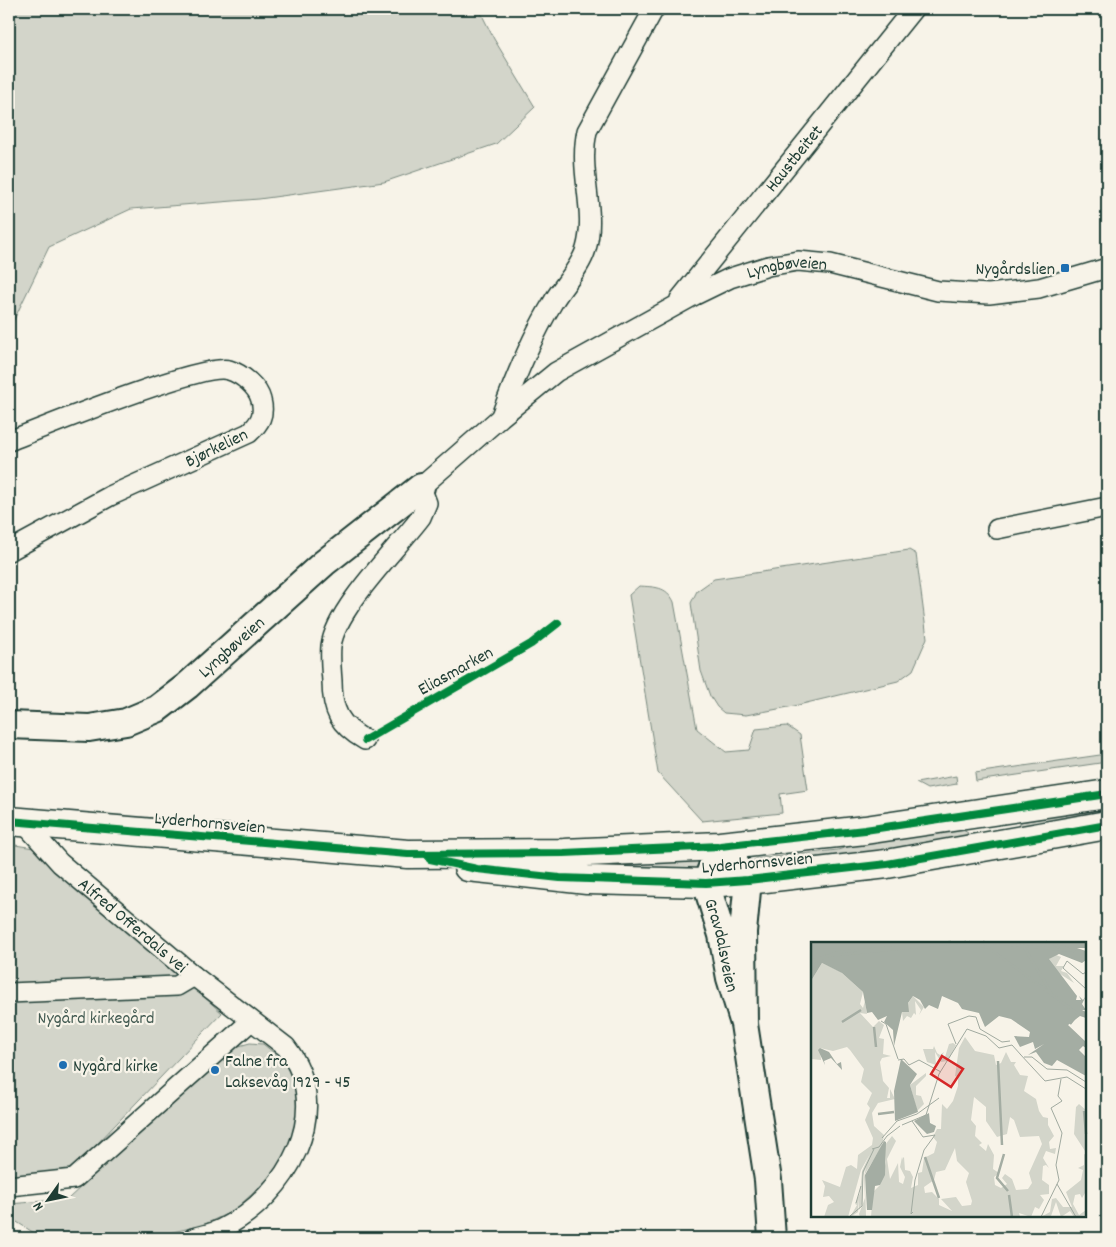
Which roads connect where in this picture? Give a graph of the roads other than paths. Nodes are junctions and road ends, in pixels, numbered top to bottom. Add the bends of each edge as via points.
1 (654, 9) edge
2 (913, 9) edge
3 (1107, 268) edge
4 (674, 305) junction
5 (501, 417) junction
6 (9, 441) edge
7 (421, 487) junction
8 (1107, 507) edge
9 (997, 529) dead end
10 (9, 551) edge
11 (9, 725) edge
12 (365, 740) dead end
13 (1107, 794) edge
14 (16, 822) edge
15 (1107, 825) edge
16 (720, 846) junction
17 (408, 854) junction
18 (748, 880) junction
19 (706, 883) junction
20 (194, 976) junction
21 (9, 993) edge
22 (251, 1021) junction
23 (744, 1024) junction
24 (9, 1186) edge
25 (193, 1238) edge
26 (772, 1238) edge

1 - 5 street, Lyngbøveien via 587,131 583,167 590,212 586,249 541,322
2 - 4 street, Haustbeitet
3 - 4 street, Lyngbøveien via 1039,288 989,294 938,291 830,264 798,261 730,278
4 - 5 street, Lyngbøveien via 556,372
5 - 7 street, Lyngbøveien
6 - 10 street, Bjørkelien via 209,369 228,369 246,379 259,394 264,411 260,423 249,433 110,496
7 - 11 main road, Lyngbøveien via 324,563 157,709 126,722 89,728
7 - 12 street via 427,503 421,517 348,607 331,645 335,711 346,729
8 - 9 street
13 - 16 main road, Lyderhornsveien via 865,830
14 - 17 main road, Lyderhornsveien
14 - 20 street, Alfred Offerdals vei
15 - 18 main road, Lyderhornsveien via 887,864
16 - 17 main road, Lyderhornsveien via 564,853
16 - 18 main road
16 - 19 main road, Gravdalsveien
17 - 19 main road, Lyderhornsveien via 478,869 560,878
18 - 19 main road, Lyderhornsveien
18 - 23 main road, Gravdalsveien via 742,932
19 - 23 main road, Gravdalsveien
20 - 21 street via 176,986
20 - 22 street, Alfred Offerdals vei
22 - 24 street via 74,1179
22 - 25 street, Alfred Offerdals vei via 286,1047 297,1062 305,1086 306,1116 298,1149 280,1182 253,1208 222,1229
23 - 26 main road, Gravdalsveien via 768,1180

